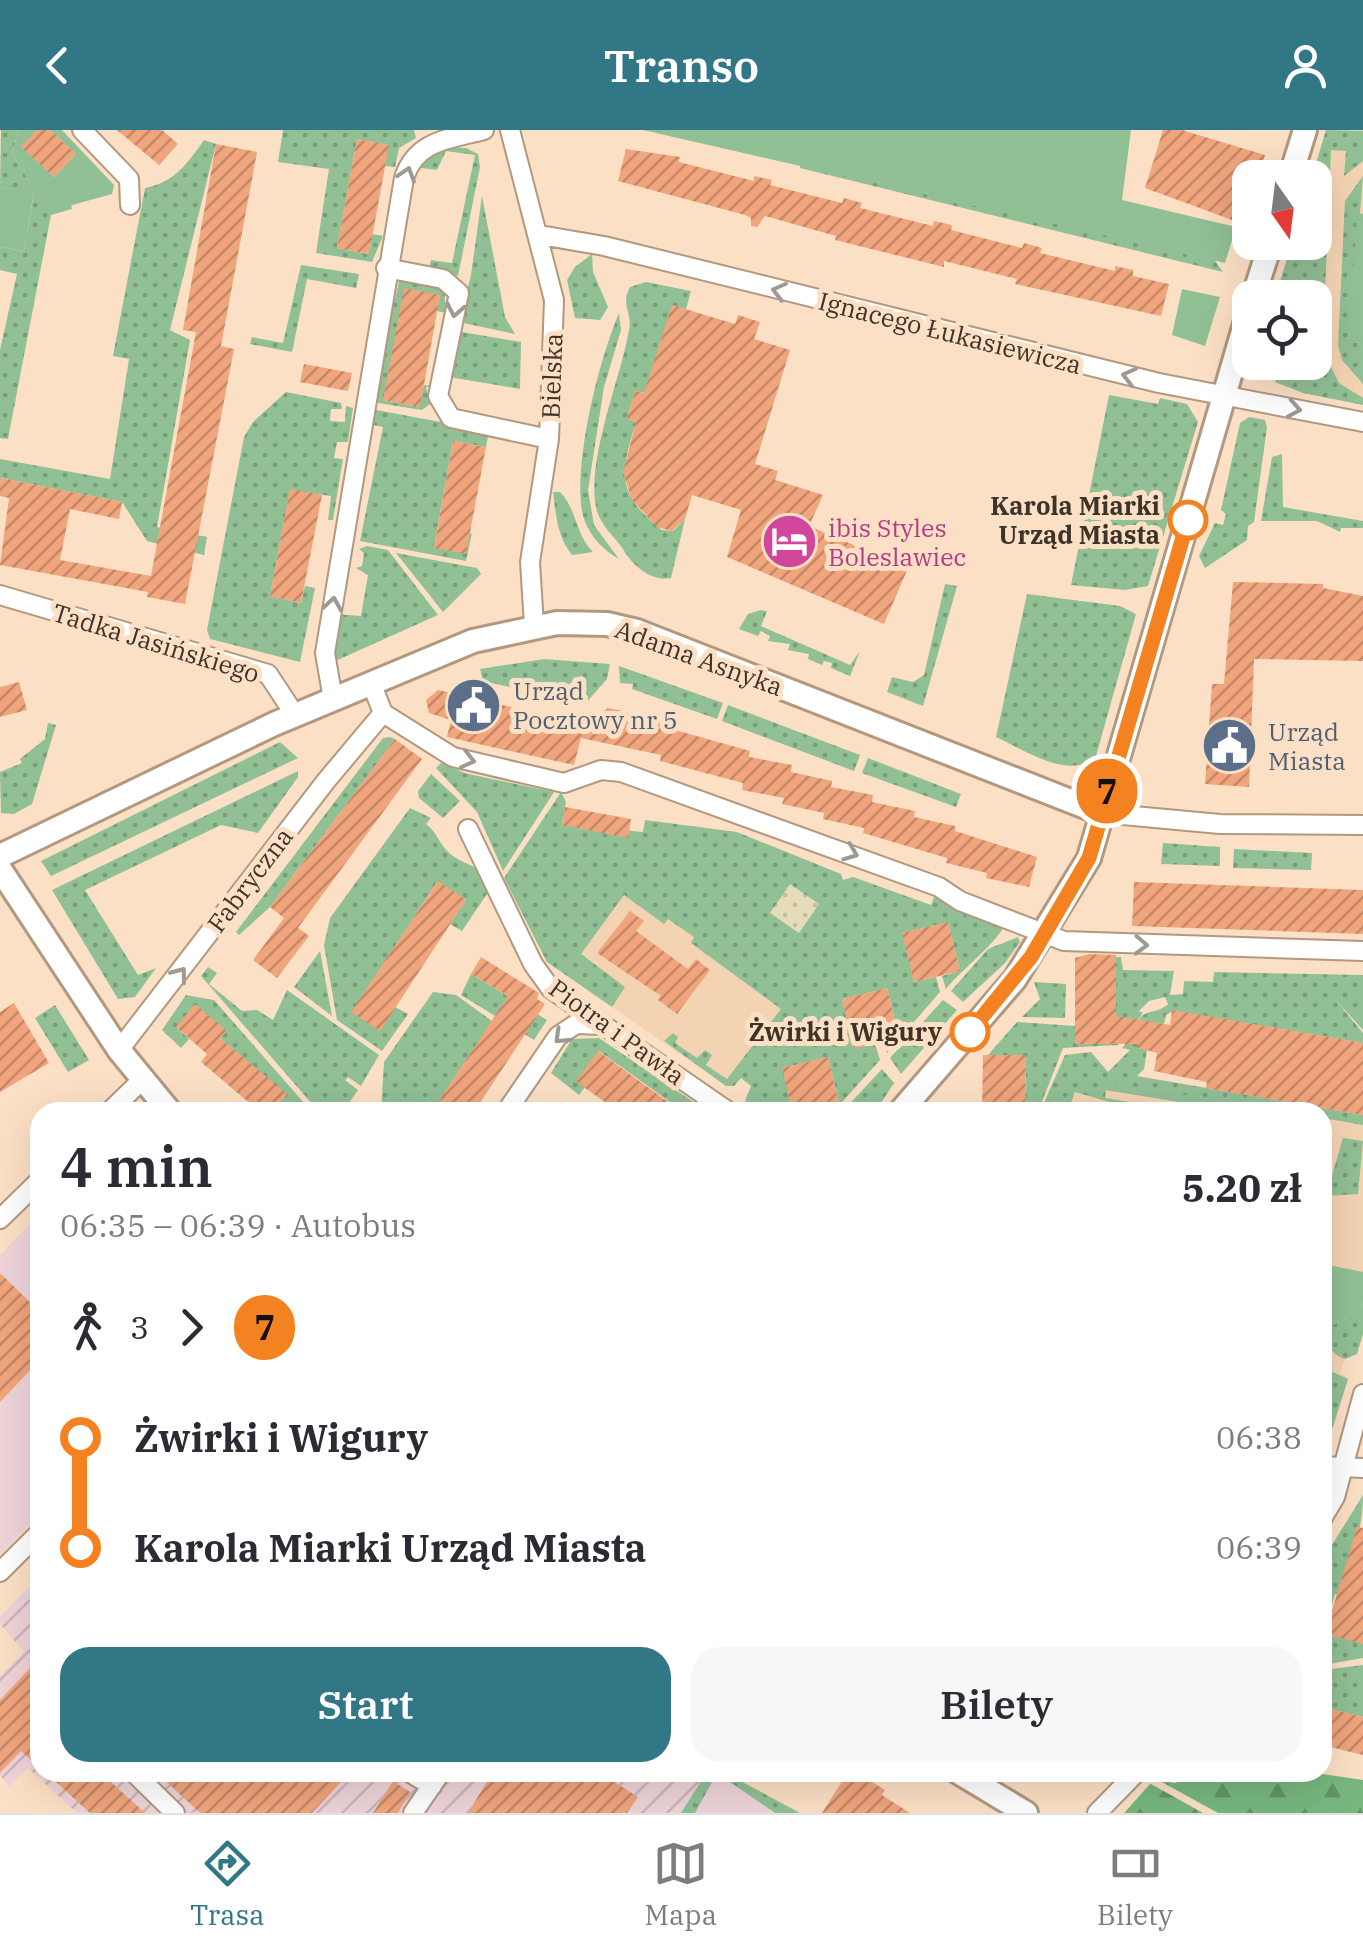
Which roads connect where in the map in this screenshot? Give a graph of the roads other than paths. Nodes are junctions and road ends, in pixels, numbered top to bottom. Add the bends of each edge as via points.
1 (82, 130) edge
2 (484, 130) edge
3 (510, 130) edge
4 (1304, 130) edge
5 (1295, 160) edge
6 (130, 205) dead end
7 (540, 235) junction
8 (386, 268) junction
9 (1232, 369) edge
10 (1224, 396) junction
11 (1363, 422) edge
12 (549, 439) junction
13 (0, 596) edge
14 (534, 626) junction
15 (372, 685) junction
16 (333, 700) junction
17 (384, 713) junction
18 (295, 715) junction
19 (1101, 813) junction
20 (1363, 825) edge
21 (468, 829) dead end
22 (0, 856) edge
23 (0, 869) edge
24 (1044, 936) junction
25 (1363, 951) edge
26 (601, 1024) junction
27 (119, 1050) junction
28 (142, 1080) junction
29 (119, 1102) edge
30 (161, 1102) edge
31 (513, 1102) edge
32 (714, 1102) edge
33 (909, 1102) edge
34 (30, 1190) edge
35 (0, 1218) edge
36 (1363, 1394) edge
37 (1332, 1466) edge
38 (1343, 1466) junction
39 (1363, 1468) edge
40 (1332, 1503) edge
41 (30, 1542) edge
42 (0, 1572) edge
43 (143, 1782) edge
44 (434, 1782) edge
45 (975, 1782) edge
46 (1127, 1782) edge
47 (175, 1813) edge
48 (413, 1813) edge
49 (1026, 1813) edge
50 (1097, 1813) edge

1 - 6 street via 129,179
8 -> 2 street via 410,159 422,148
3 - 7 street, Bielska
4 - 5 street
10 -> 7 street, Ignacego Łukasiewicza
7 - 12 street, Bielska via 554,300
8 -> 12 street via 444,279 459,293 438,396 451,418
16 -> 8 street via 325,653
9 - 10 street
10 -> 11 street, Ignacego Łukasiewicza
10 - 19 street
12 - 14 street, Bielska via 530,562
13 - 18 street, Tadka Jasińskiego via 268,674
14 - 15 street, Adama Asnyka via 473,642
14 - 19 street, Adama Asnyka via 607,624 637,631
15 - 16 street, Adama Asnyka
15 - 17 street
16 - 18 street, Adama Asnyka
17 -> 24 street via 453,756 564,784 612,770 745,814 939,886
27 -> 17 street, Fabryczna
18 - 22 street, Adama Asnyka
19 - 20 street, Adama Asnyka via 1220,824
19 - 24 street via 1089,858
21 - 26 street, Piotra i Pawła via 533,964 552,988
23 - 27 street
24 -> 25 street via 1091,944
24 - 33 street
26 -> 31 street via 576,1024 558,1036
26 - 32 street, Piotra i Pawła
27 - 28 street
28 - 29 street
28 - 30 street
34 - 35 street
36 - 38 street
37 - 38 street
38 - 39 street
38 - 40 street
41 - 42 street
43 - 47 street
44 - 48 street
45 - 49 street
46 - 50 street

